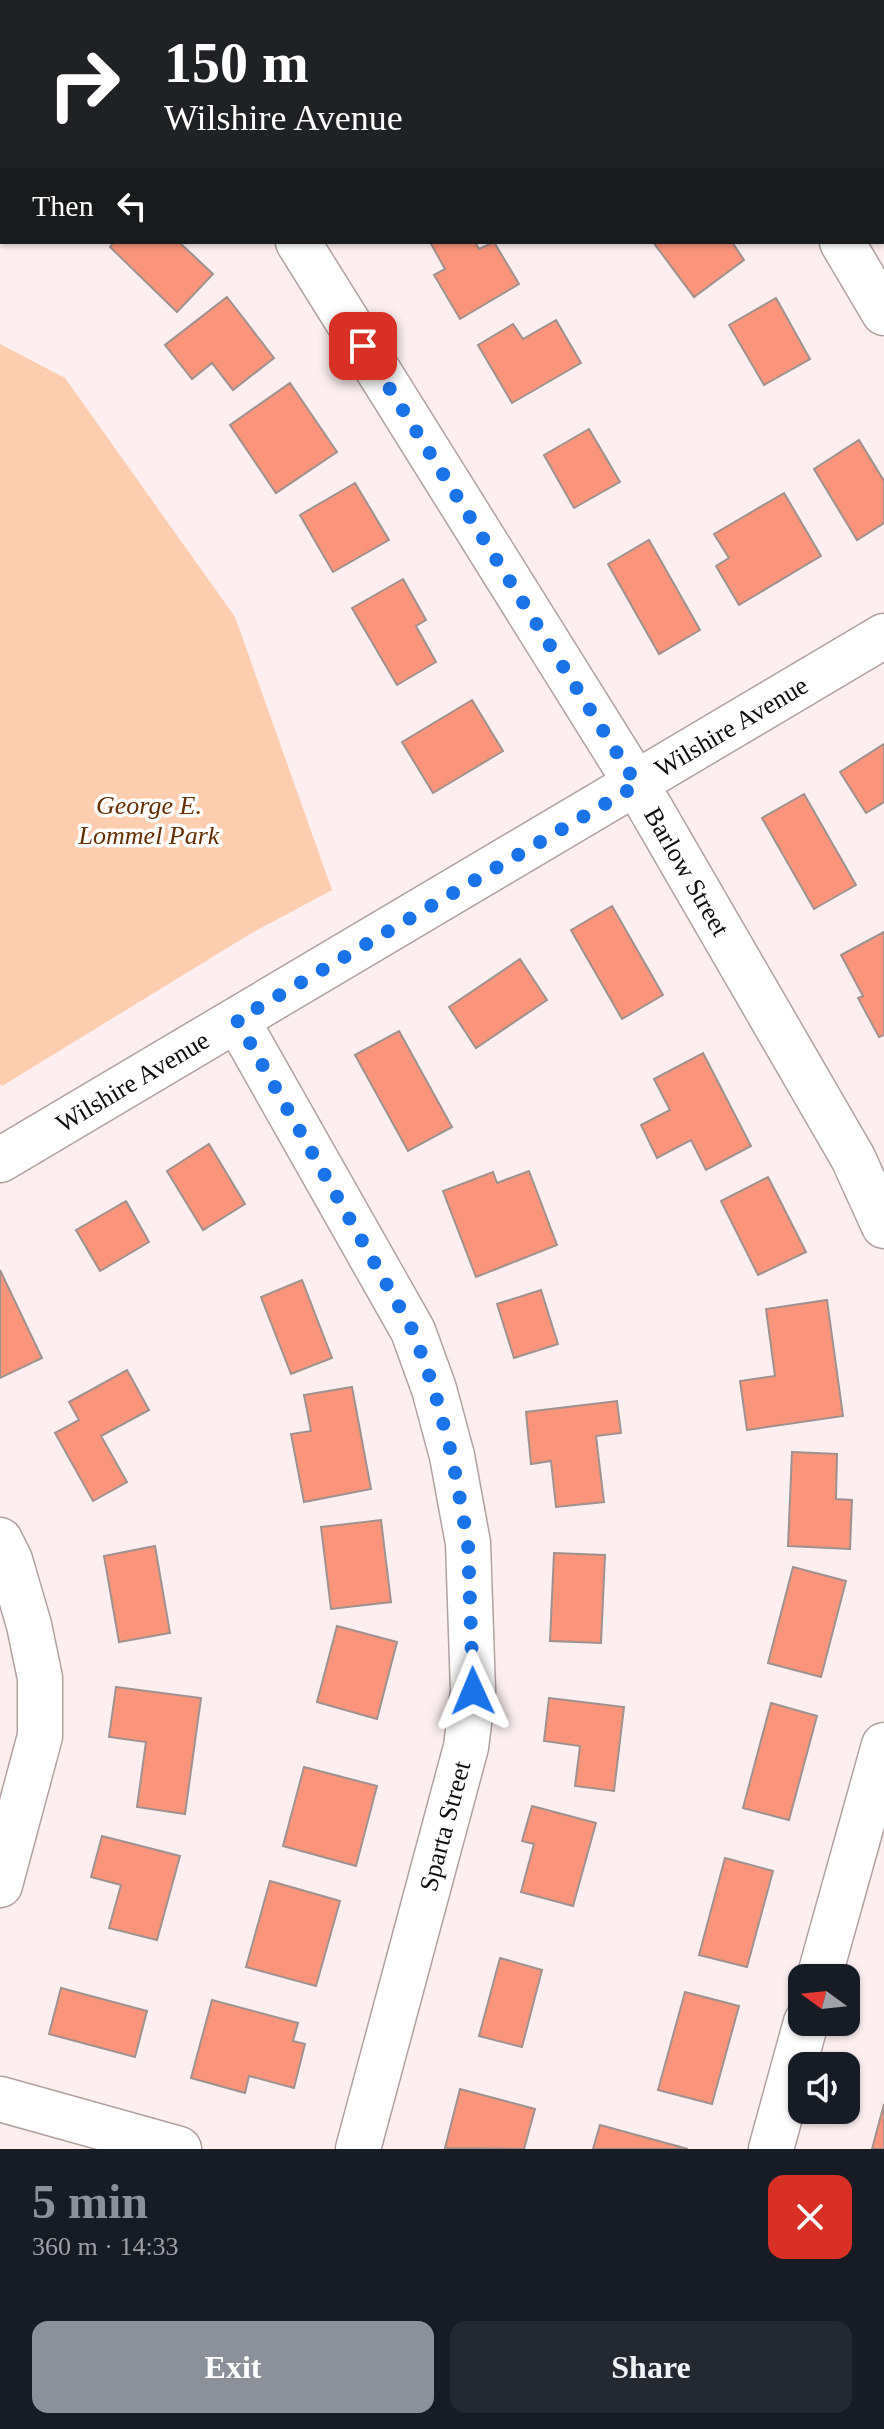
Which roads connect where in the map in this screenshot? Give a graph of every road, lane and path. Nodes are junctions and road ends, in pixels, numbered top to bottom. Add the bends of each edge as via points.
1 (299, 244) edge
2 (843, 244) edge
3 (884, 313) edge
4 (884, 636) edge
5 (637, 785) junction
6 (237, 1020) junction
7 (0, 1160) edge
8 (884, 1226) edge
9 (0, 1540) edge
10 (884, 1745) edge
11 (0, 1885) edge
12 (823, 1964) edge
13 (802, 2036) edge
14 (0, 2099) edge
15 (179, 2149) edge
16 (358, 2149) edge
17 (771, 2149) edge

1 - 5 street, Barlow Street
2 - 3 street
4 - 5 street, Wilshire Avenue
5 - 6 street, Wilshire Avenue
5 - 8 street, Barlow Street via 853,1158
6 - 7 street, Wilshire Avenue
6 - 16 street, Sparta Street via 413,1331 452,1456 468,1543 473,1691 466,1747
9 - 11 street via 29,1625 40,1678 40,1736
10 - 12 street
13 - 17 street
14 - 15 street

